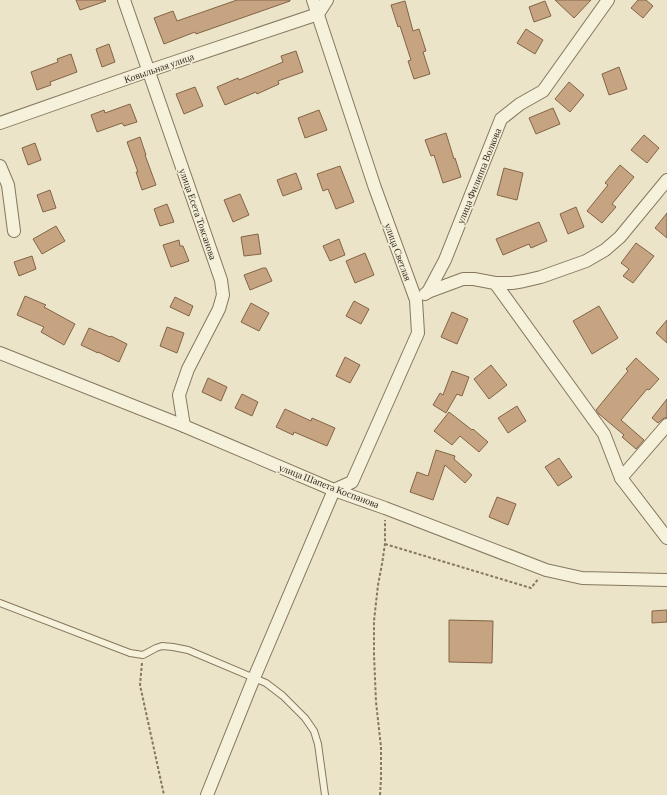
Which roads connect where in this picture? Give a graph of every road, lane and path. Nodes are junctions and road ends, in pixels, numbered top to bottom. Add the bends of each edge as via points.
1 (124, 0) edge
2 (313, 0) edge
3 (327, 0) edge
4 (608, 0) edge
5 (318, 14) junction
6 (148, 71) junction
7 (0, 123) edge
8 (0, 166) edge
9 (667, 180) edge
10 (14, 230) dead end
11 (495, 283) junction
12 (428, 292) junction
13 (416, 300) junction
14 (0, 353) edge
15 (667, 425) edge
16 (184, 426) junction
17 (621, 478) junction
18 (334, 490) junction
19 (385, 508) junction
20 (667, 538) edge
21 (385, 544) junction
22 (546, 570) junction
23 (667, 580) edge
24 (0, 603) edge
25 (143, 655) junction
26 (254, 678) junction
27 (164, 795) edge
28 (208, 795) edge
29 (325, 795) edge
30 (380, 795) edge

1 - 6 street, улица Есета Токсанова
2 - 5 street, улица Светлая
3 - 5 street
4 - 12 street, улица Филиппа Волкова via 542,91 501,119 445,260
5 - 6 street, Ковыльная улица
5 - 13 street, улица Светлая via 375,188
6 - 7 street, Ковыльная улица
6 - 16 street, улица Есета Токсанова via 221,280 223,295 220,309 188,369 179,395
8 - 10 street via 8,185
9 - 11 street via 620,237 605,250 586,261 541,277 512,283
11 - 12 street via 463,279
11 - 17 street via 604,434
12 - 13 street
13 - 18 street, улица Светлая via 418,333 352,482
14 - 16 street, улица Шапета Коспанова
15 - 17 street
16 - 18 street, улица Шапета Коспанова
17 - 20 street
18 - 19 street, улица Шапета Коспанова
18 - 26 street
19 - 21 path
19 - 22 street, улица Шапета Коспанова
21 - 22 path via 530,588
21 - 30 path via 374,621 376,702 381,747
22 - 23 street, улица Шапета Коспанова via 582,578
24 - 25 lane via 116,649
25 - 26 lane via 162,646 188,650
25 - 27 path via 140,685
26 - 28 street
26 - 29 lane via 283,696 314,731

